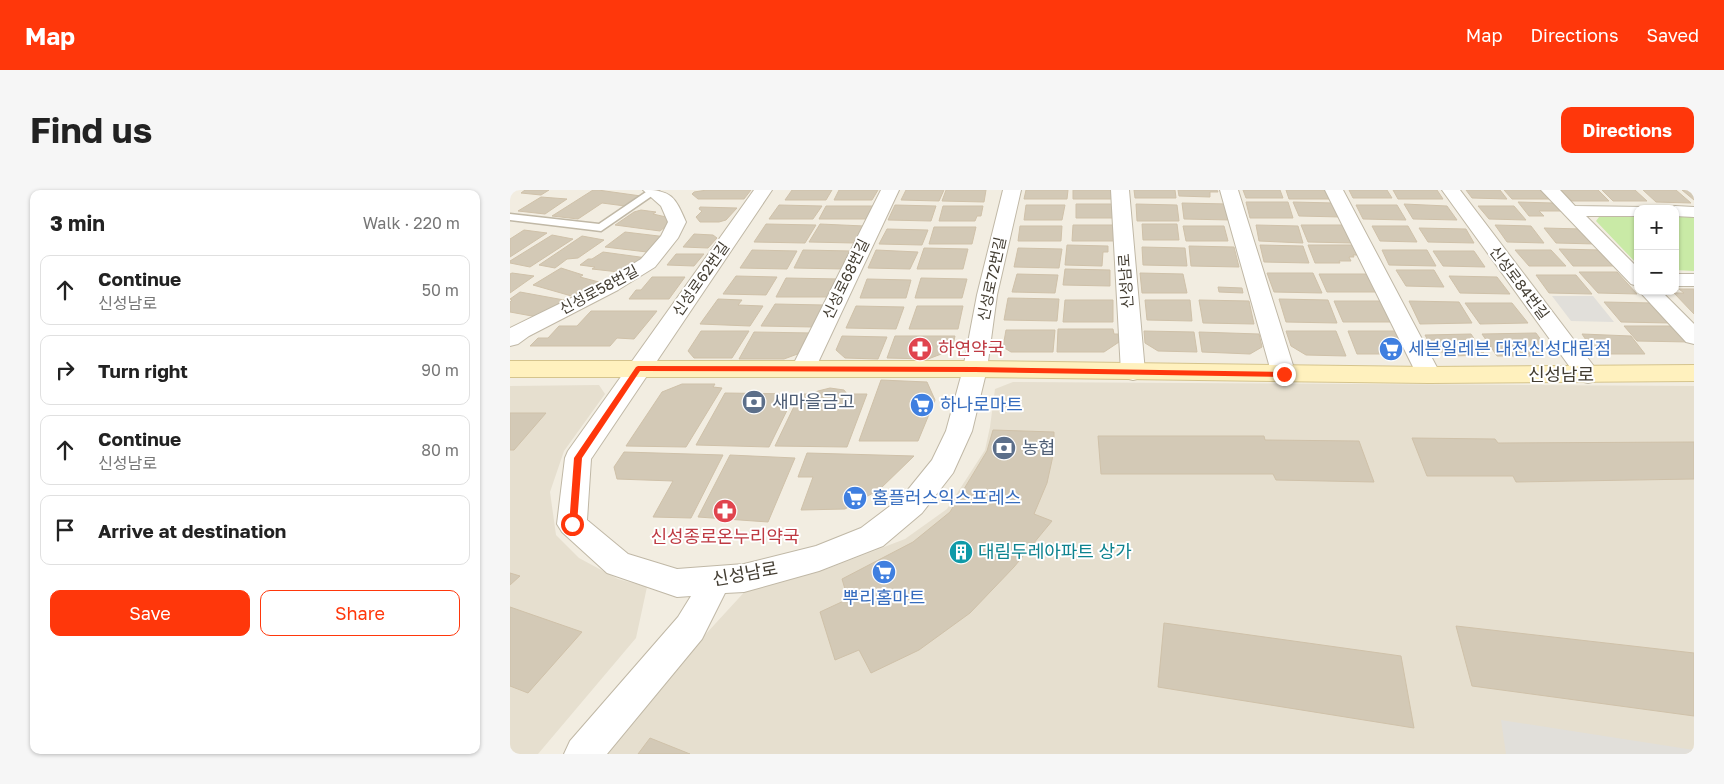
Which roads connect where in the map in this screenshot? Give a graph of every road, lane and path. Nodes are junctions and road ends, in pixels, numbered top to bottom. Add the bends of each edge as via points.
1 (653, 190) edge
2 (763, 190) edge
3 (890, 190) edge
4 (1012, 190) edge
5 (1120, 190) edge
6 (1229, 190) edge
7 (1334, 190) edge
8 (1450, 190) edge
9 (1550, 190) edge
10 (1570, 211) junction
11 (1634, 211) edge
12 (1679, 212) edge
13 (1694, 212) edge
14 (510, 217) edge
15 (1634, 275) edge
16 (1679, 280) edge
17 (1694, 280) edge
18 (1653, 295) edge
19 (514, 333) edge
20 (1694, 337) edge
21 (638, 368) junction
22 (510, 369) edge
23 (803, 369) junction
24 (975, 369) junction
25 (1133, 372) junction
26 (1694, 373) edge
27 (1284, 374) junction
28 (1429, 375) junction
29 (1588, 375) junction
30 (716, 580) junction
31 (583, 754) edge

1 - 14 lane via 601,228
1 - 19 street, 신성로58번길 via 669,204 676,222 669,238 648,263 612,286
2 - 21 street, 신성로62번길
3 - 23 street, 신성로68번길
4 - 24 street, 신성로72번길
5 - 25 street, 신성남로
6 - 27 street
7 - 28 street
8 - 29 street, 신성로84번길
9 - 10 street
10 - 11 street
10 - 15 street
12 - 13 street
16 - 17 street
18 - 20 street
21 - 22 street
21 - 23 street
21 - 30 street, 신성남로 via 578,458 572,524 618,564 677,583
23 - 24 street
24 - 25 street, 신성남로
24 - 30 street, 신성남로 via 959,431 943,466 912,505 872,537 819,558 744,578
25 - 27 street, 신성남로
26 - 29 street, 신성남로
27 - 28 street, 신성남로
28 - 29 street, 신성남로
30 - 31 street via 690,628

